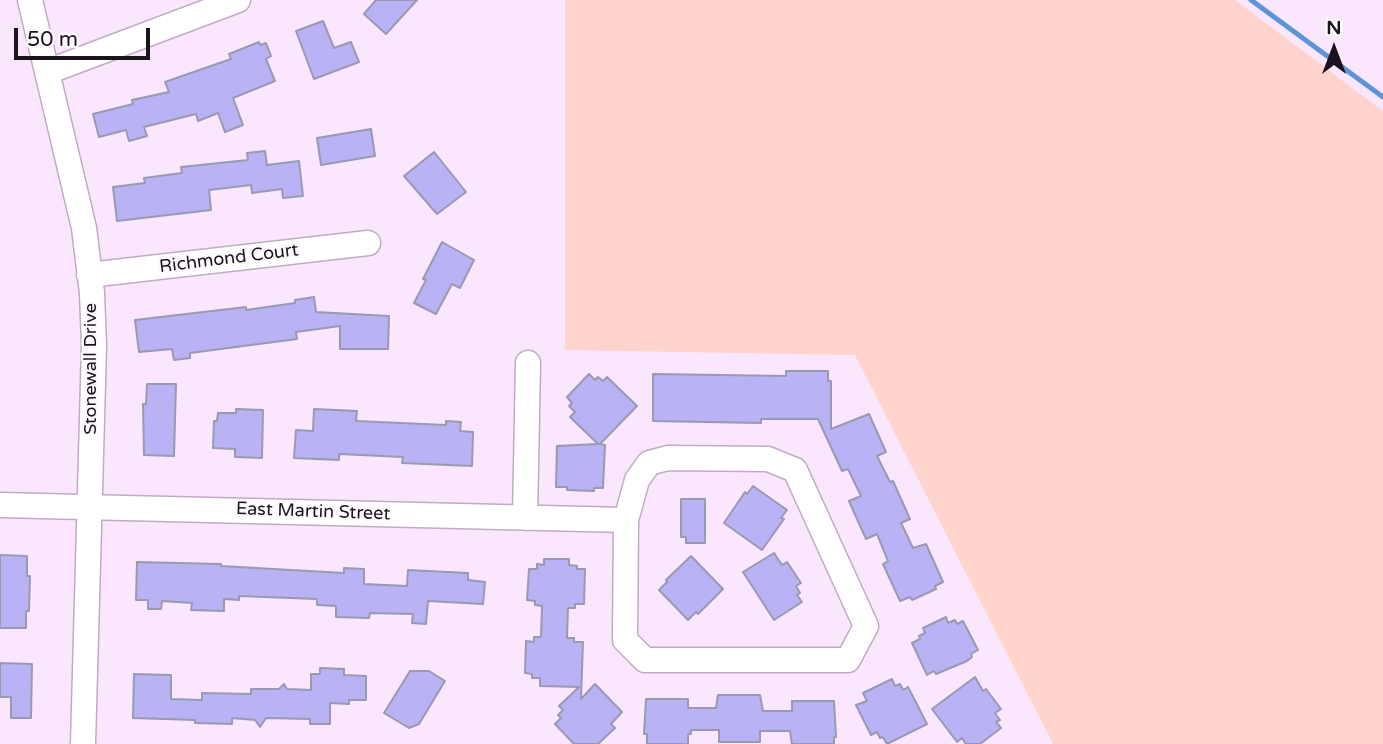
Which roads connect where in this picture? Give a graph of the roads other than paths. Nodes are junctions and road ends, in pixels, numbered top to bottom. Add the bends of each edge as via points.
1 (30, 0) edge
2 (238, 0) edge
3 (47, 72) junction
4 (368, 243) dead end
5 (89, 275) junction
6 (528, 363) dead end
7 (0, 505) edge
8 (89, 506) junction
9 (525, 517) junction
10 (626, 520) junction
11 (83, 744) edge

1 - 3 street, Stonewall Drive
2 - 3 street
3 - 5 street, Stonewall Drive via 84,228
4 - 5 street, Richmond Court
5 - 8 street, Stonewall Drive via 94,346
6 - 9 street
7 - 8 street, East Martin Street
8 - 9 street, East Martin Street
8 - 11 street, Stonewall Drive
9 - 10 street, East Martin Street
10 - 10 street via 625,640 645,660 848,660 866,626 795,470 768,459 668,458 649,463 637,481

